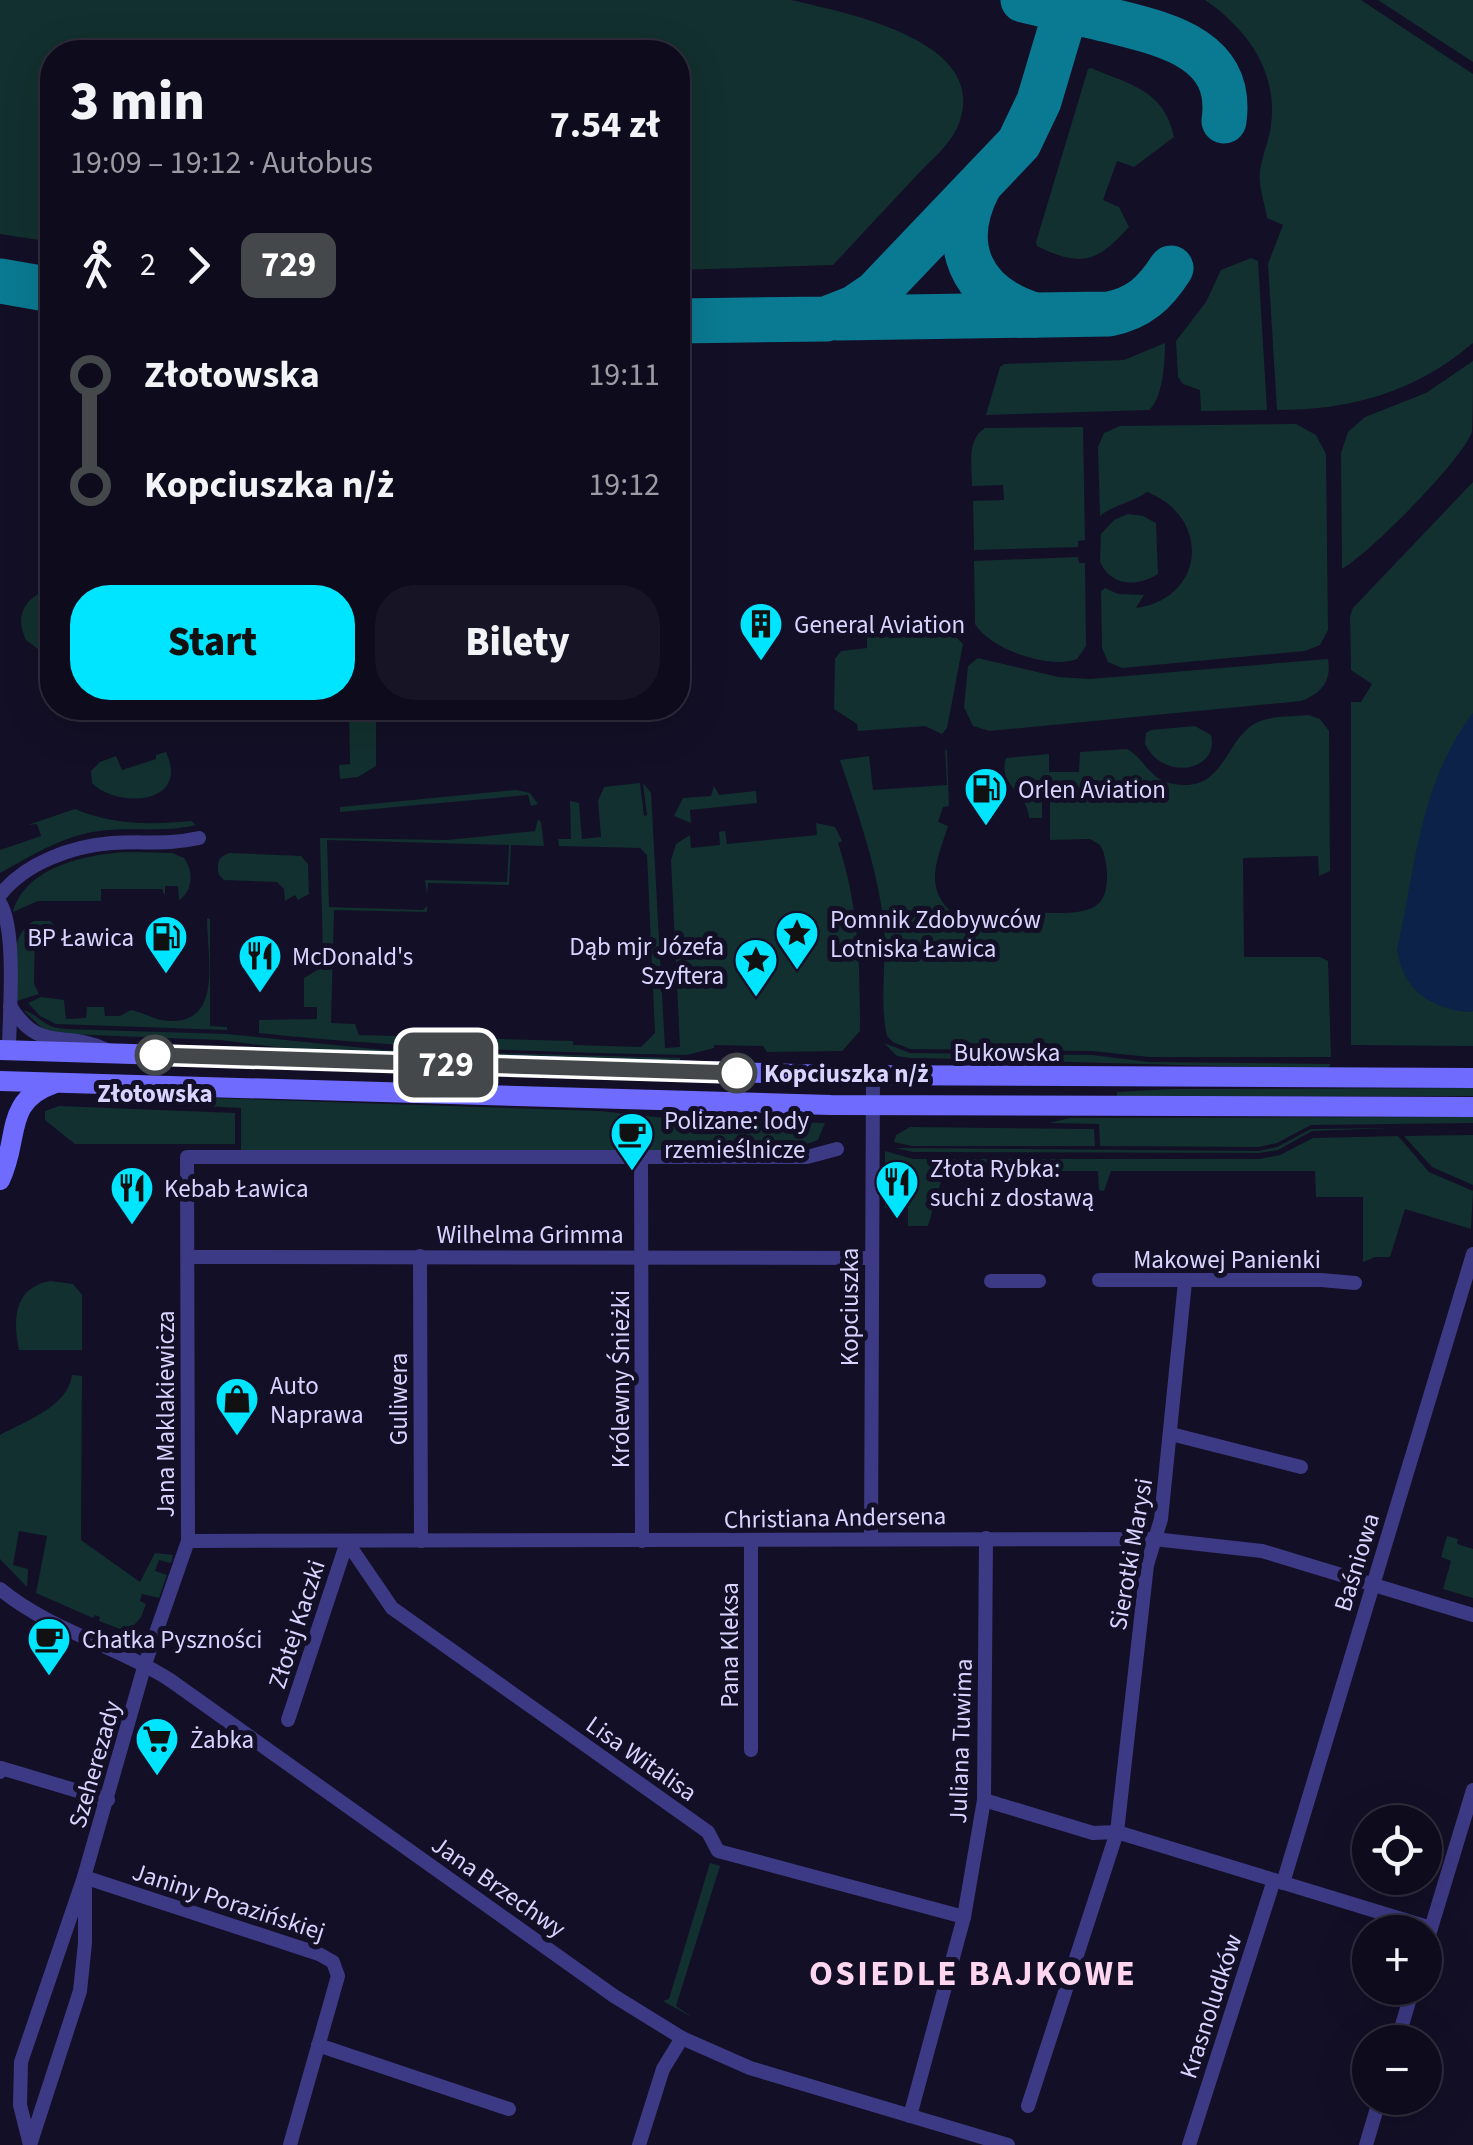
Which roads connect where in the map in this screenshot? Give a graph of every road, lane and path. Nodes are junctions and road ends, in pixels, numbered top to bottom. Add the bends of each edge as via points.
1 (198, 838) dead end
2 (0, 895) edge
3 (0, 903) edge
4 (10, 1006) junction
5 (4, 1050) edge
6 (114, 1053) junction
7 (873, 1076) junction
8 (1473, 1078) edge
9 (4, 1081) edge
10 (61, 1082) junction
11 (872, 1105) junction
12 (1473, 1107) edge
13 (12, 1134) junction
14 (837, 1149) dead end
15 (641, 1157) junction
16 (0, 1180) edge
17 (1473, 1254) edge
18 (420, 1256) junction
19 (188, 1257) junction
20 (643, 1257) junction
21 (872, 1258) junction
22 (991, 1280) dead end
23 (1039, 1280) dead end
24 (1099, 1280) dead end
25 (1185, 1282) junction
26 (1356, 1283) dead end
27 (1170, 1434) junction
28 (1301, 1466) dead end
29 (986, 1538) junction
30 (871, 1539) junction
31 (1154, 1539) junction
32 (751, 1540) junction
33 (188, 1541) junction
34 (421, 1541) junction
35 (347, 1542) junction
36 (642, 1542) junction
37 (1372, 1584) junction
38 (0, 1589) edge
39 (1473, 1615) edge
40 (145, 1664) junction
41 (288, 1720) dead end
42 (751, 1750) dead end
43 (0, 1772) edge
44 (1473, 1790) edge
45 (108, 1800) junction
46 (984, 1800) junction
47 (1116, 1832) junction
48 (84, 1877) junction
49 (1279, 1882) junction
50 (1388, 1915) edge
51 (1435, 1915) edge
52 (964, 1917) junction
53 (682, 2038) junction
54 (318, 2045) junction
55 (1028, 2106) dead end
56 (509, 2109) dead end
57 (1375, 2115) edge
58 (910, 2116) junction
59 (967, 2140) edge
60 (30, 2145) edge
61 (290, 2145) edge
62 (639, 2145) edge
63 (1008, 2145) edge
64 (1189, 2145) edge
65 (1366, 2145) edge

1 - 2 street via 76,850 27,872
3 - 4 street via 8,922
4 - 5 street
4 - 6 street via 38,1036 88,1041
5 - 6 main road, Bukowska
5 - 9 main road
6 - 7 main road, Bukowska
7 - 8 main road, Bukowska
7 - 11 street, Kopciuszka
9 - 10 main road
9 - 13 main road
10 - 11 main road
10 - 13 main road via 27,1096
11 - 12 main road
11 - 21 street, Kopciuszka
13 - 16 main road
14 - 15 street via 807,1157
15 - 19 street, Jana Maklakiewicza via 187,1156
15 - 20 street, Królewny Śnieżki
17 - 37 street, Baśniowa
18 - 19 street, Wilhelma Grimma
18 - 20 street, Wilhelma Grimma
18 - 34 street, Guliwera
19 - 33 street, Jana Maklakiewicza
20 - 21 street, Wilhelma Grimma
20 - 36 street, Królewny Śnieżki
21 - 30 street, Kopciuszka
22 - 23 street
24 - 25 street, Makowej Panienki
25 - 26 street, Makowej Panienki
25 - 27 street, Sierotki Marysi
27 - 28 street
27 - 31 street, Sierotki Marysi
29 - 30 street, Christiana Andersena
29 - 31 street, Christiana Andersena
29 - 46 street, Juliana Tuwima
30 - 32 street, Christiana Andersena
31 - 37 street, Christiana Andersena via 1262,1551
31 - 47 street, Sierotki Marysi
32 - 36 street, Christiana Andersena
32 - 42 street, Pana Kleksa
33 - 35 street, Christiana Andersena
33 - 40 street, Jana Maklakiewicza
34 - 35 street, Christiana Andersena
34 - 36 street, Christiana Andersena
35 - 41 street, Złotej Kaczki
35 - 52 street, Lisa Witalisa via 392,1608 708,1832 718,1851
37 - 39 street, Christiana Andersena
37 - 49 street, Baśniowa
38 - 40 street, Jana Brzechwy via 39,1617
40 - 45 street, Szeherezady
40 - 53 street, Jana Brzechwy
43 - 45 street
44 - 51 street
45 - 48 street, Szeherezady
46 - 47 street via 1093,1832
46 - 52 street, Juliana Tuwima
47 - 49 street
47 - 55 street
48 - 54 street, Janiny Porazińskiej via 328,1958 338,1976
48 - 60 street, Szeherezady via 80,1991
48 - 60 street, Szeherezady via 21,2062 20,2105
49 - 50 street
49 - 64 street, Krasnoludków
52 - 58 street, Juliana Tuwima
53 - 58 street, Jana Brzechwy via 750,2068
53 - 62 street via 663,2070
54 - 56 street
54 - 61 street, Janiny Porazińskiej
57 - 65 street
58 - 59 street, Jana Brzechwy
59 - 63 street, Jana Brzechwy

